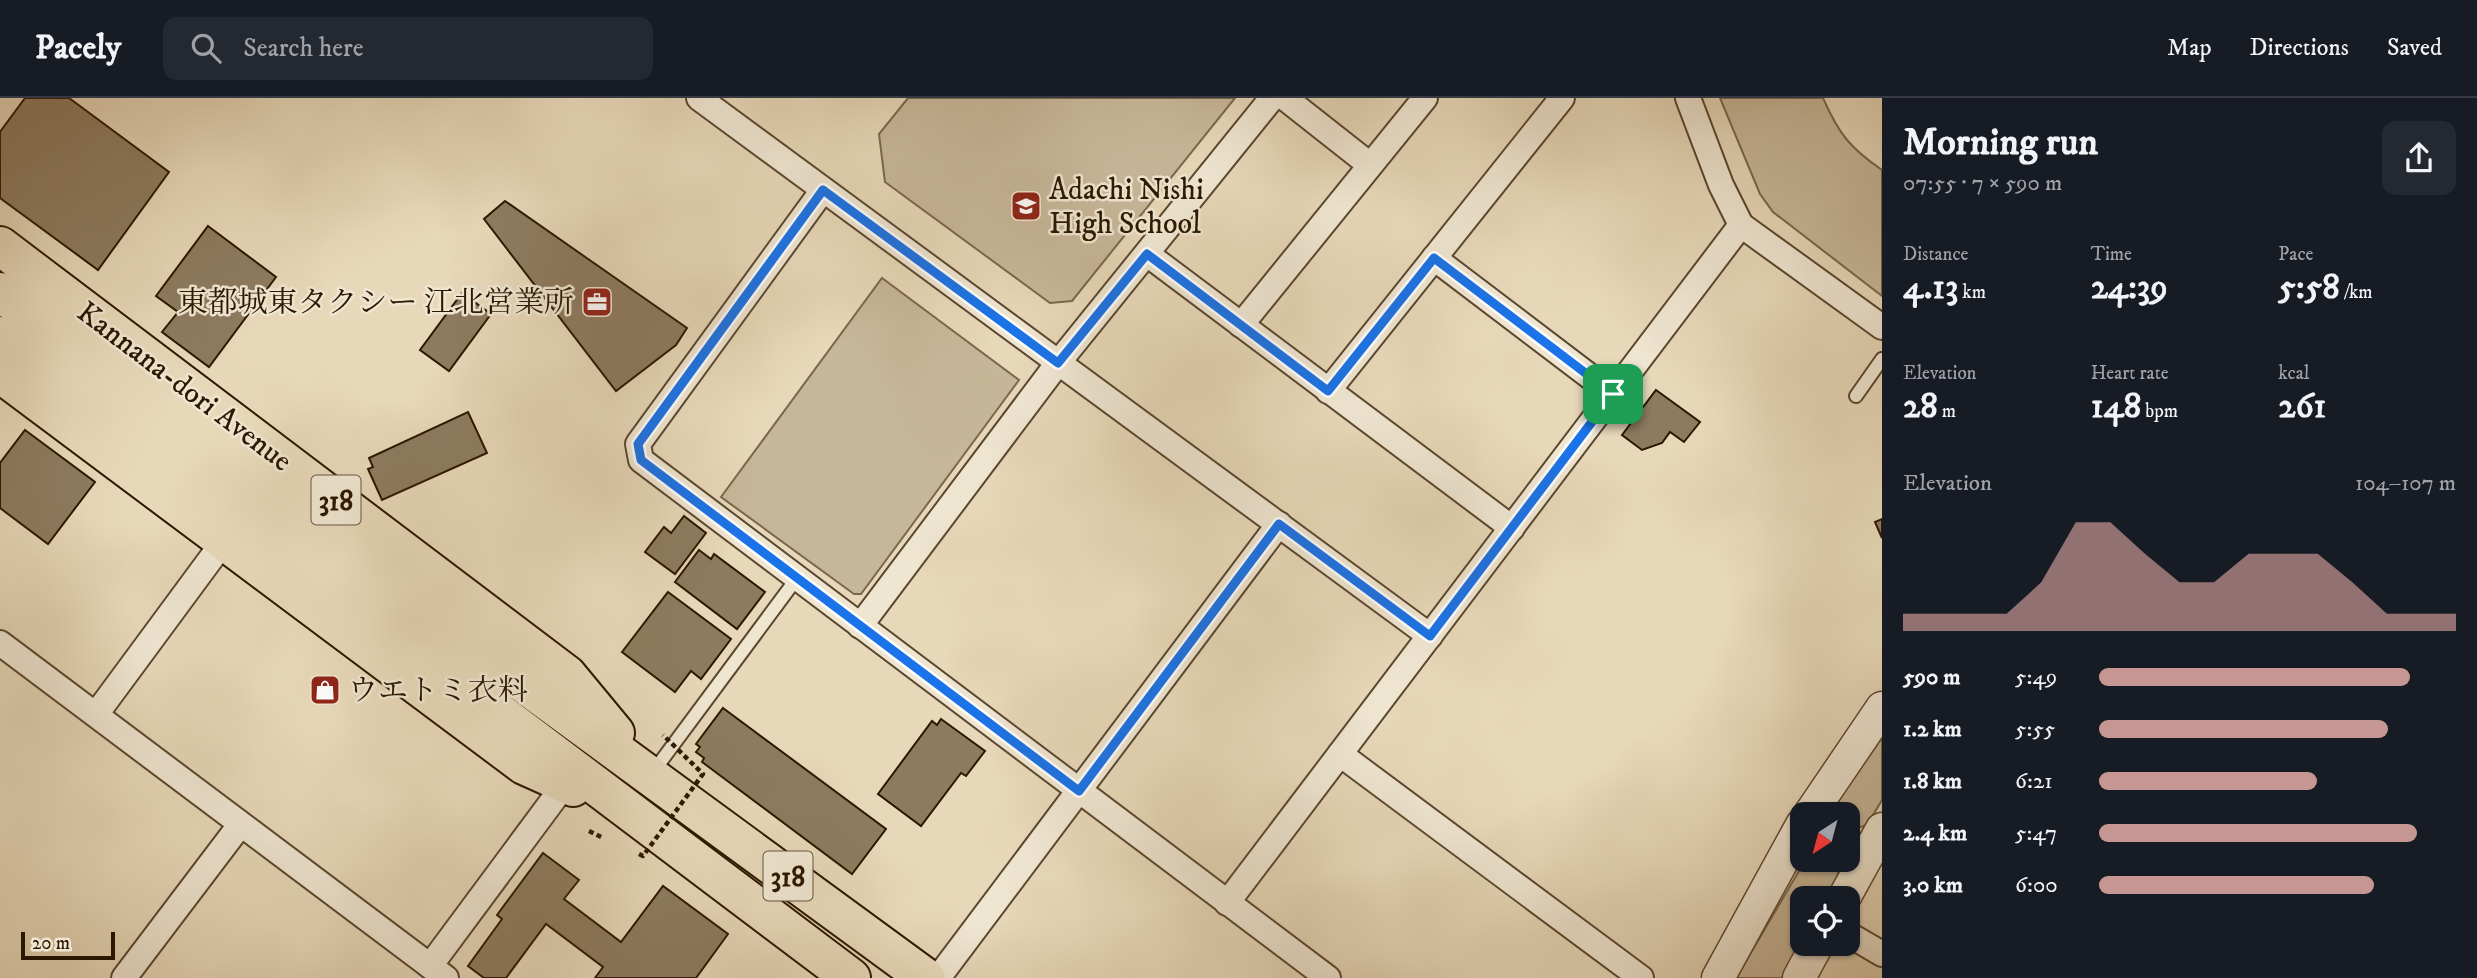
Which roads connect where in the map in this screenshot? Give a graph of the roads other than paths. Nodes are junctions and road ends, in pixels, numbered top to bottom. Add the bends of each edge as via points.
1 (699, 98) edge
2 (1272, 98) edge
3 (1284, 98) edge
4 (1425, 98) edge
5 (1562, 98) edge
6 (1688, 98) edge
7 (1370, 165) junction
8 (823, 190) junction
9 (1741, 225) junction
10 (0, 246) edge
11 (1147, 254) junction
12 (1434, 258) junction
13 (0, 292) edge
14 (1241, 325) junction
15 (1882, 327) edge
16 (0, 336) edge
17 (1882, 359) edge
18 (1058, 363) junction
19 (1, 376) edge
20 (1328, 391) junction
21 (1613, 394) junction
22 (1856, 396) dead end
23 (1279, 524) junction
24 (1511, 528) junction
25 (224, 541) junction
26 (797, 578) junction
27 (401, 615) junction
28 (860, 626) junction
29 (1430, 636) junction
30 (0, 643) edge
31 (1882, 708) edge
32 (97, 713) junction
33 (1340, 754) junction
34 (650, 776) junction
35 (565, 784) junction
36 (1079, 791) junction
37 (1818, 802) edge
38 (632, 814) junction
39 (240, 825) junction
40 (1882, 829) edge
41 (1790, 847) edge
42 (1851, 886) edge
43 (1227, 902) junction
44 (1860, 941) edge
45 (1882, 954) edge
46 (1811, 956) edge
47 (438, 972) edge
48 (124, 978) edge
49 (851, 978) edge
50 (926, 978) edge
51 (938, 978) edge
52 (1328, 978) edge
53 (1641, 978) edge
54 (1718, 978) edge
55 (1799, 978) edge

1 - 8 street
2 - 11 street
3 - 7 street
4 - 7 street
5 - 12 street
6 - 9 street
7 - 14 street
8 - 18 street
8 - 26 street via 638,444 641,460
9 - 15 street
9 - 21 street
10 - 34 main road, Kannana-dori Avenue / 318 via 567,675
11 - 14 street
11 - 18 street
12 - 20 street
12 - 21 street
13 - 27 main road, Kannana-dori Avenue / 318
14 - 20 street
16 - 27 main road, Kannana-dori Avenue / 318
17 - 22 lane
18 - 23 street
18 - 28 street
19 - 25 main road, Kannana-dori Avenue / 318
20 - 24 street
21 - 24 street
23 - 29 street
23 - 36 street
24 - 29 street
25 - 32 street
25 - 35 main road, Kannana-dori Avenue / 318 via 524,765
26 - 28 street
26 - 34 lane
27 - 34 main road, Kannana-dori Avenue / 318
27 - 38 main road, Kannana-dori Avenue / 318
28 - 36 street
29 - 33 street
30 - 32 street
31 - 37 street
32 - 39 street
33 - 43 street
33 - 53 street
34 - 50 main road, Kannana-dori Avenue / 318
35 - 38 main road, Kannana-dori Avenue / 318
35 - 47 street
36 - 43 street
36 - 51 street
38 - 49 main road, Kannana-dori Avenue / 318
39 - 47 street
39 - 48 street
40 - 42 street
41 - 54 street
43 - 52 street
44 - 45 street
46 - 55 street

